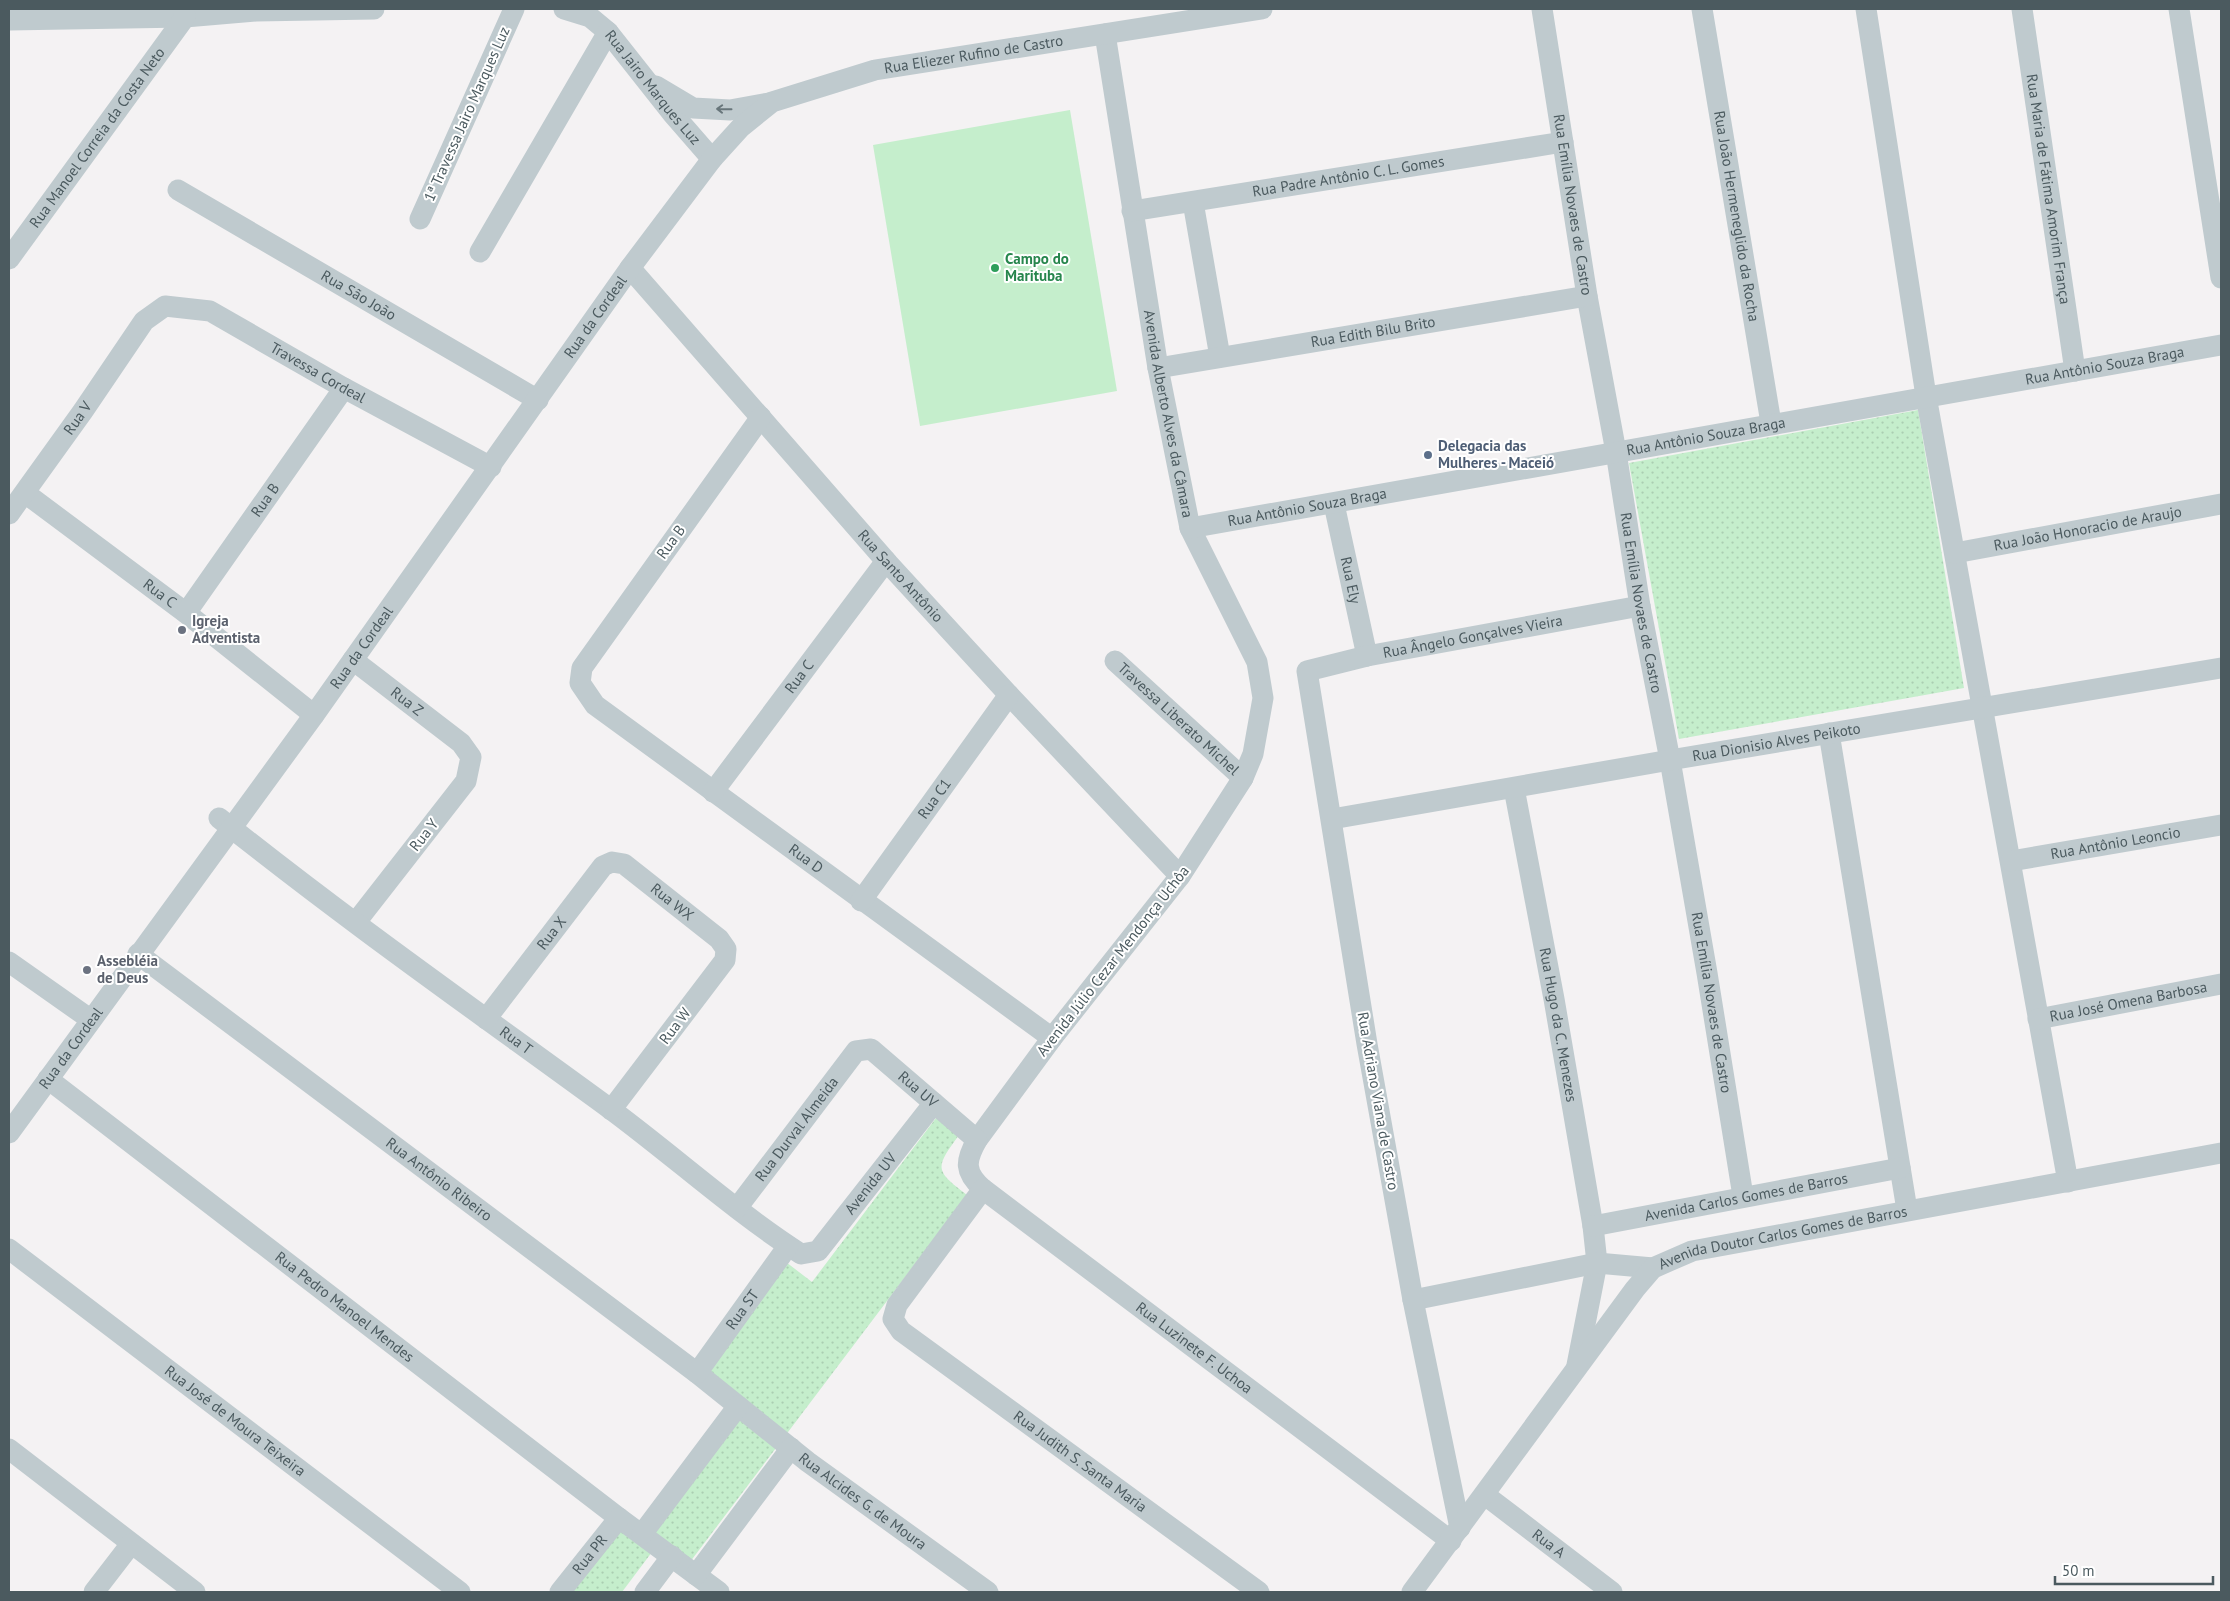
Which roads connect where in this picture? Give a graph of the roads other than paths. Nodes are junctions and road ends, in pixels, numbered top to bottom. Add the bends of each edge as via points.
1 (367, 9) edge
2 (374, 9) edge
3 (514, 9) edge
4 (564, 9) edge
5 (1262, 9) edge
6 (1542, 9) edge
7 (1702, 9) edge
8 (1866, 9) edge
9 (2022, 9) edge
10 (2179, 9) edge
11 (185, 13) edge
12 (9, 20) edge
13 (608, 32) junction
14 (1106, 34) junction
15 (649, 82) junction
16 (772, 102) junction
17 (1563, 142) junction
18 (712, 160) junction
19 (178, 190) dead end
20 (1193, 202) junction
21 (1132, 211) junction
22 (420, 219) dead end
23 (480, 252) dead end
24 (9, 259) edge
25 (630, 268) junction
26 (2221, 278) edge
27 (1587, 296) junction
28 (144, 321) joint
29 (2221, 345) edge
30 (1220, 357) junction
31 (1158, 368) junction
32 (2075, 371) junction
33 (344, 388) junction
34 (1926, 396) junction
35 (538, 400) junction
36 (761, 417) junction
37 (1771, 423) junction
38 (1616, 452) junction
39 (491, 467) junction
40 (25, 493) junction
41 (1334, 504) junction
42 (2221, 504) edge
43 (9, 514) edge
44 (1190, 528) junction
45 (1956, 553) junction
46 (886, 561) junction
47 (1640, 606) junction
48 (186, 613) junction
49 (1367, 656) junction
50 (353, 660) junction
51 (1115, 661) dead end
52 (582, 668) joint
53 (2221, 668) edge
54 (1307, 671) joint
55 (1009, 695) junction
56 (1983, 709) junction
57 (314, 716) junction
58 (1829, 734) junction
59 (461, 743) joint
60 (1670, 760) junction
61 (1243, 778) junction
62 (1514, 788) junction
63 (713, 792) junction
64 (1332, 819) junction
65 (225, 823) junction
66 (2221, 825) edge
67 (2011, 861) junction
68 (624, 864) joint
69 (1180, 876) junction
70 (861, 901) junction
71 (356, 922) junction
72 (719, 939) joint
73 (138, 954) junction
74 (9, 962) edge
75 (2221, 984) edge
76 (486, 1019) junction
77 (2038, 1019) junction
78 (90, 1020) junction
79 (1052, 1038) junction
80 (856, 1051) joint
81 (48, 1079) junction
82 (934, 1102) junction
83 (611, 1110) junction
84 (9, 1132) edge
85 (977, 1140) junction
86 (2221, 1153) edge
87 (1900, 1168) junction
88 (2068, 1182) junction
89 (983, 1189) junction
90 (1743, 1196) junction
91 (738, 1208) junction
92 (1907, 1210) junction
93 (1593, 1226) junction
94 (9, 1249) edge
95 (795, 1250) junction
96 (1597, 1263) junction
97 (1653, 1268) junction
98 (1413, 1300) junction
99 (1576, 1370) junction
100 (697, 1373) junction
101 (738, 1406) junction
102 (791, 1448) junction
103 (9, 1449) edge
104 (1485, 1495) junction
105 (618, 1518) junction
106 (642, 1534) junction
107 (1455, 1534) junction
108 (131, 1544) junction
109 (672, 1556) junction
110 (696, 1575) junction
111 (94, 1592) edge
112 (195, 1592) edge
113 (460, 1592) edge
114 (560, 1592) edge
115 (645, 1592) edge
116 (720, 1592) edge
117 (988, 1592) edge
118 (1259, 1592) edge
119 (1412, 1592) edge
120 (1612, 1592) edge

1 - 2 street
1 - 11 street
3 - 22 street, 1ª Travessa Jairo Marques Luz
4 - 13 street, Rua Jairo Marques Luz via 590,17
5 - 14 street, Rua Eliezer Rufino de Castro
6 - 17 street, Rua Emília Novaes de Castro
7 - 37 street, Rua João Hermeneglido da Rocha
8 - 34 street
9 - 32 street, Rua Maria de Fátima Amorim França
10 - 26 street
11 - 12 street
11 - 24 street, Rua Manoel Correia da Costa Neto
13 - 15 street, Rua Jairo Marques Luz
13 - 23 street
14 - 16 street, Rua Eliezer Rufino de Castro via 875,70
14 - 21 street, Avenida Alberto Alves da Câmara
16 -> 15 street via 730,110 693,108
15 - 18 street, Rua Jairo Marques Luz
16 - 18 street, Rua Eliezer Rufino de Castro via 741,126
17 - 20 street, Rua Padre Antônio C. L. Gomes
17 - 27 street, Rua Emília Novaes de Castro
18 - 25 street, Rua da Cordeal
19 - 35 street, Rua São João
20 - 21 street, Rua Padre Antônio C. L. Gomes
20 - 30 street
21 - 31 street, Avenida Alberto Alves da Câmara
25 - 35 street, Rua da Cordeal
25 - 36 street, Rua Santo Antônio
27 - 30 street, Rua Edith Bilu Brito
27 - 38 street, Rua Emília Novaes de Castro
28 - 33 street, Travessa Cordeal via 165,306 210,311
28 - 40 street, Rua V
29 - 32 street, Rua Antônio Souza Braga
30 - 31 street, Rua Edith Bilu Brito
31 - 44 street, Avenida Alberto Alves da Câmara
32 - 34 street, Rua Antônio Souza Braga
33 - 39 street, Travessa Cordeal
33 - 48 street, Rua B
34 - 37 street, Rua Antônio Souza Braga
34 - 45 street
35 - 39 street, Rua da Cordeal
36 - 46 street, Rua Santo Antônio
36 - 52 street, Rua B
37 - 38 street, Rua Antônio Souza Braga
38 - 41 street, Rua Antônio Souza Braga
38 - 47 street, Rua Emília Novaes de Castro
39 - 50 street, Rua da Cordeal
40 - 43 street, Rua V
40 - 48 street, Rua C
41 - 44 street, Rua Antônio Souza Braga
41 - 49 street, Rua Ely
42 - 45 street, Rua João Honoracio de Araujo
44 - 61 street, Avenida Alberto Alves da Câmara via 1257,662 1263,698 1253,754
45 - 56 street
46 - 55 street, Rua Santo Antônio
46 - 63 street, Rua C
47 - 49 street, Rua Ângelo Gonçalves Vieira
47 - 60 street, Rua Emília Novaes de Castro
48 - 57 street, Rua C
49 - 54 street, Rua Ângelo Gonçalves Vieira
50 - 57 street, Rua da Cordeal
50 - 59 street, Rua Z
51 - 61 street, Travessa Liberato Michel
52 - 63 street, Rua D via 580,683 595,705
53 - 56 street, Rua Dionisio Alves Peikoto
54 - 64 street, Rua Adriano Viana de Castro
55 - 69 street, Rua Santo Antônio
55 - 70 street, Rua C1
56 - 58 street, Rua Dionisio Alves Peikoto
56 - 67 street
57 - 65 street, Rua da Cordeal
58 - 60 street, Rua Dionisio Alves Peikoto
58 - 87 street
59 - 71 street, Rua Y via 471,757 466,781
60 - 62 street, Rua Dionisio Alves Peikoto
60 - 90 street, Rua Emília Novaes de Castro
61 - 69 street, Avenida Júlio Cezar Mendonça Uchôa
62 - 64 street, Rua Dionisio Alves Peikoto
62 - 93 street, Rua Hugo da C. Menezes
63 - 70 street, Rua D
64 - 98 street, Rua Adriano Viana de Castro via 1367,1044
65 - 71 street, Rua T
65 - 73 street, Rua da Cordeal
66 - 67 street, Rua Antônio Leoncio
67 - 77 street
68 - 72 street, Rua WX
68 - 76 street, Rua X via 612,862 603,866
69 - 79 street, Avenida Júlio Cezar Mendonça Uchôa
70 - 79 street, Rua D
71 - 76 street, Rua T
72 - 83 street, Rua W via 726,949 725,960
73 - 78 street, Rua da Cordeal
73 - 100 street, Rua Antônio Ribeiro
74 - 78 street
75 - 77 street, Rua José Omena Barbosa
76 - 83 street, Rua T
77 - 88 street
78 - 81 street, Rua da Cordeal
79 - 85 street, Avenida Júlio Cezar Mendonça Uchôa
80 - 82 street, Rua UV via 871,1049
80 - 91 street, Rua Durval Almeida
81 - 84 street, Rua da Cordeal
81 - 105 street, Rua Pedro Manoel Mendes
82 - 85 street, Rua UV
82 - 95 street, Avenida UV via 818,1251
83 - 91 street, Rua T
85 - 89 street, Rua Luzinete F. Uchoa via 969,1154 968,1170
86 - 88 street, Avenida Doutor Carlos Gomes de Barros
87 - 90 street, Avenida Carlos Gomes de Barros
87 - 92 street
88 - 92 street, Avenida Doutor Carlos Gomes de Barros
89 - 107 street, Rua Luzinete F. Uchoa
89 - 118 street, Rua Judith S. Santa Maria via 897,1304 893,1319 901,1331
90 - 93 street, Avenida Carlos Gomes de Barros
91 - 95 street, Rua T
92 - 97 street, Avenida Doutor Carlos Gomes de Barros via 1692,1251
93 - 96 street, Rua Hugo da C. Menezes
94 - 113 street, Rua José de Moura Teixeira
95 - 100 street, Rua ST
96 - 97 street
96 - 98 street
96 - 99 street, Rua Hugo da C. Menezes
97 - 99 street, Avenida Doutor Carlos Gomes de Barros
98 - 107 street, Rua Adriano Viana de Castro
99 - 104 street, Avenida Doutor Carlos Gomes de Barros
100 - 101 street, Rua Antônio Ribeiro
101 - 102 street, Rua Alcides G. de Moura
101 - 106 street
102 - 110 street
102 - 117 street, Rua Alcides G. de Moura
103 - 108 street
104 - 107 street, Avenida Doutor Carlos Gomes de Barros
104 - 120 street, Rua A
105 - 106 street, Rua Pedro Manoel Mendes
105 - 114 street, Rua PR
106 - 109 street, Rua Pedro Manoel Mendes
107 - 119 street, Avenida Doutor Carlos Gomes de Barros
108 - 111 street
108 - 112 street
109 - 110 street, Rua Pedro Manoel Mendes
109 - 115 street
110 - 116 street, Rua Pedro Manoel Mendes

